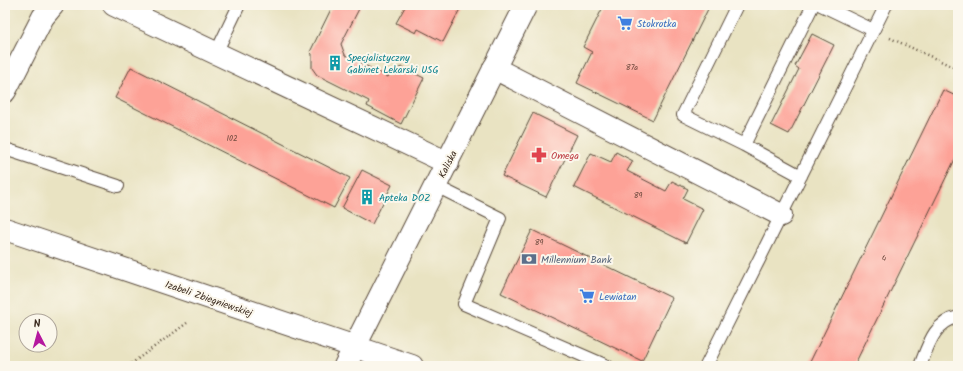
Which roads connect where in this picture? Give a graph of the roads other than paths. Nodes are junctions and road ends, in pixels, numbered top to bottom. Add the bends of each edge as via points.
1 (53, 5) edge
2 (114, 5) edge
3 (239, 5) edge
4 (526, 5) edge
5 (737, 5) edge
6 (813, 5) edge
7 (822, 5) edge
8 (886, 5) edge
9 (873, 30) junction
10 (216, 53) junction
11 (494, 68) junction
12 (5, 91) edge
13 (744, 145) junction
14 (5, 149) edge
15 (448, 163) junction
16 (801, 176) junction
17 (118, 186) dead end
18 (436, 186) junction
19 (781, 215) junction
20 (5, 229) edge
21 (958, 317) edge
22 (355, 347) junction
23 (345, 366) edge
24 (412, 366) edge
25 (607, 366) edge
26 (706, 366) edge
27 (920, 366) edge

1 - 12 street via 43,17
2 - 10 street
3 - 10 lane
4 - 11 street, Kaliska
5 - 13 lane via 683,115
6 - 13 lane
7 - 9 lane
8 - 9 lane
9 - 16 lane
10 - 15 street
11 - 15 street, Kaliska
11 - 19 street
13 - 16 lane
14 - 17 lane
15 - 18 street, Kaliska
16 - 19 lane
18 - 22 street, Kaliska
18 - 25 lane via 500,218 464,304
19 - 26 lane
20 - 22 street, Izabeli Zbiegniewskiej
21 - 27 lane via 949,319 940,326
22 - 23 street, Kaliska
22 - 24 street, Izabeli Zbiegniewskiej

